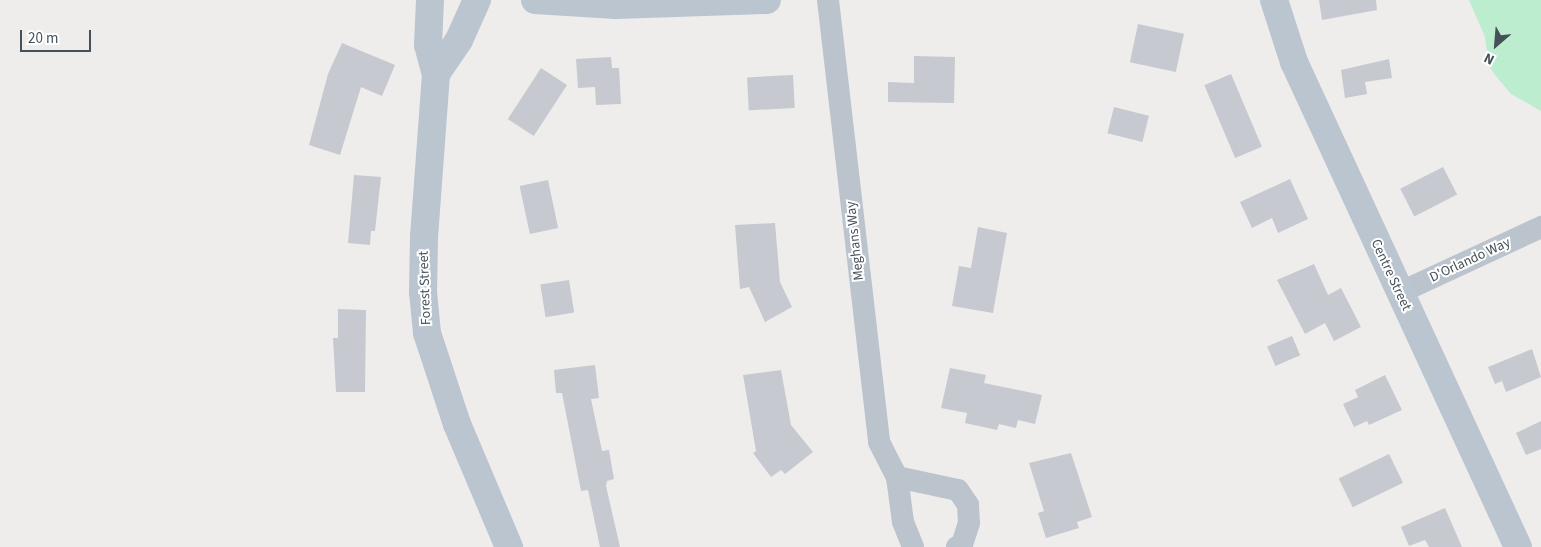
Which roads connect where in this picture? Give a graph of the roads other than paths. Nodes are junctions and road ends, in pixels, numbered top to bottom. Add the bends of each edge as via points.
1 (430, 0) edge
2 (476, 0) edge
3 (535, 0) edge
4 (767, 0) edge
5 (828, 0) edge
6 (1274, 0) edge
7 (436, 74) junction
8 (1541, 227) edge
9 (1399, 293) junction
10 (897, 477) junction
11 (508, 547) edge
12 (913, 547) edge
13 (957, 547) edge
14 (1518, 547) edge

1 - 7 main road, Forest Street via 428,45
2 - 7 main road, Forest Street via 459,40
3 - 4 main road via 616,5
5 - 10 street, Meghans Way via 879,442
6 - 9 main road, Centre Street via 1294,62
7 - 11 main road, Forest Street via 424,236 423,292 427,333 457,424
8 - 9 street, D'Orlando Way
9 - 14 main road, Centre Street
10 - 12 street, Meghans Way via 903,522
10 - 13 street via 940,483 958,490 968,505 969,523 962,544

